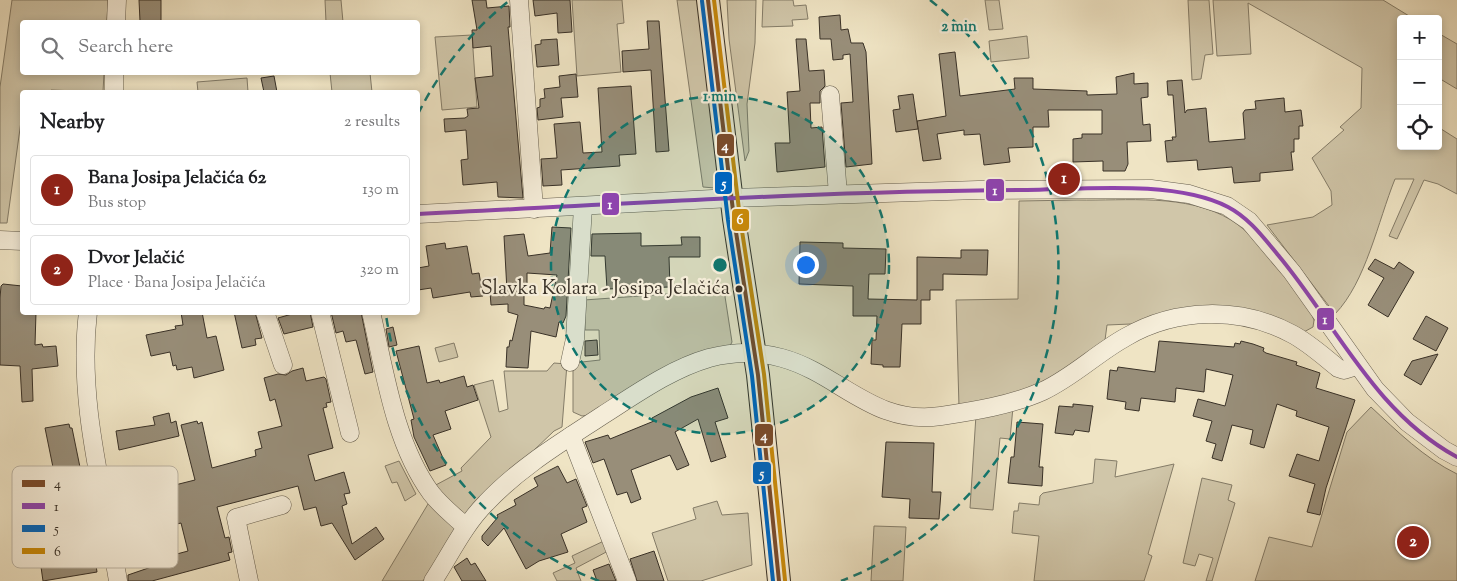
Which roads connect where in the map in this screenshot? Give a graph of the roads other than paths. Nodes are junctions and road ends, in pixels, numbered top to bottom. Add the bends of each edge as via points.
1 (117, 0) edge
2 (519, 0) edge
3 (708, 0) edge
4 (116, 20) edge
5 (114, 75) edge
6 (114, 90) edge
7 (830, 94) dead end
8 (838, 194) junction
9 (732, 198) junction
10 (583, 207) junction
11 (534, 208) junction
12 (420, 214) edge
13 (0, 240) edge
14 (20, 242) edge
15 (266, 315) edge
16 (321, 315) edge
17 (372, 315) edge
18 (87, 320) edge
19 (755, 353) junction
20 (570, 362) dead end
21 (282, 365) dead end
22 (1357, 366) junction
23 (350, 433) dead end
24 (571, 436) junction
25 (1457, 457) edge
26 (98, 466) edge
27 (282, 505) dead end
28 (466, 527) junction
29 (116, 568) edge
30 (118, 581) edge
31 (250, 581) edge
32 (433, 581) edge
33 (627, 581) edge
34 (778, 581) edge

1 - 4 street
2 - 11 street
3 - 9 main road
5 - 6 street
7 - 8 street
8 - 9 street
8 - 22 street via 1152,188 1213,200 1249,221 1292,272
9 - 10 street
9 - 19 main road
10 - 11 street
10 - 20 street via 575,340
11 - 12 street
13 - 14 street
15 - 21 street
16 - 23 street
17 - 28 street via 396,413 413,460 436,500
18 - 26 street via 88,408
19 - 22 street via 797,363 879,409 915,418 942,416 1032,396 1070,377 1106,349 1145,327 1191,314 1266,322 1293,334 1338,368 1344,370
19 - 24 street via 722,355 690,364
19 - 34 main road
22 - 25 street via 1408,422
24 - 28 street via 497,491
24 - 33 street
27 - 31 street via 236,518
28 - 32 street
29 - 30 street

